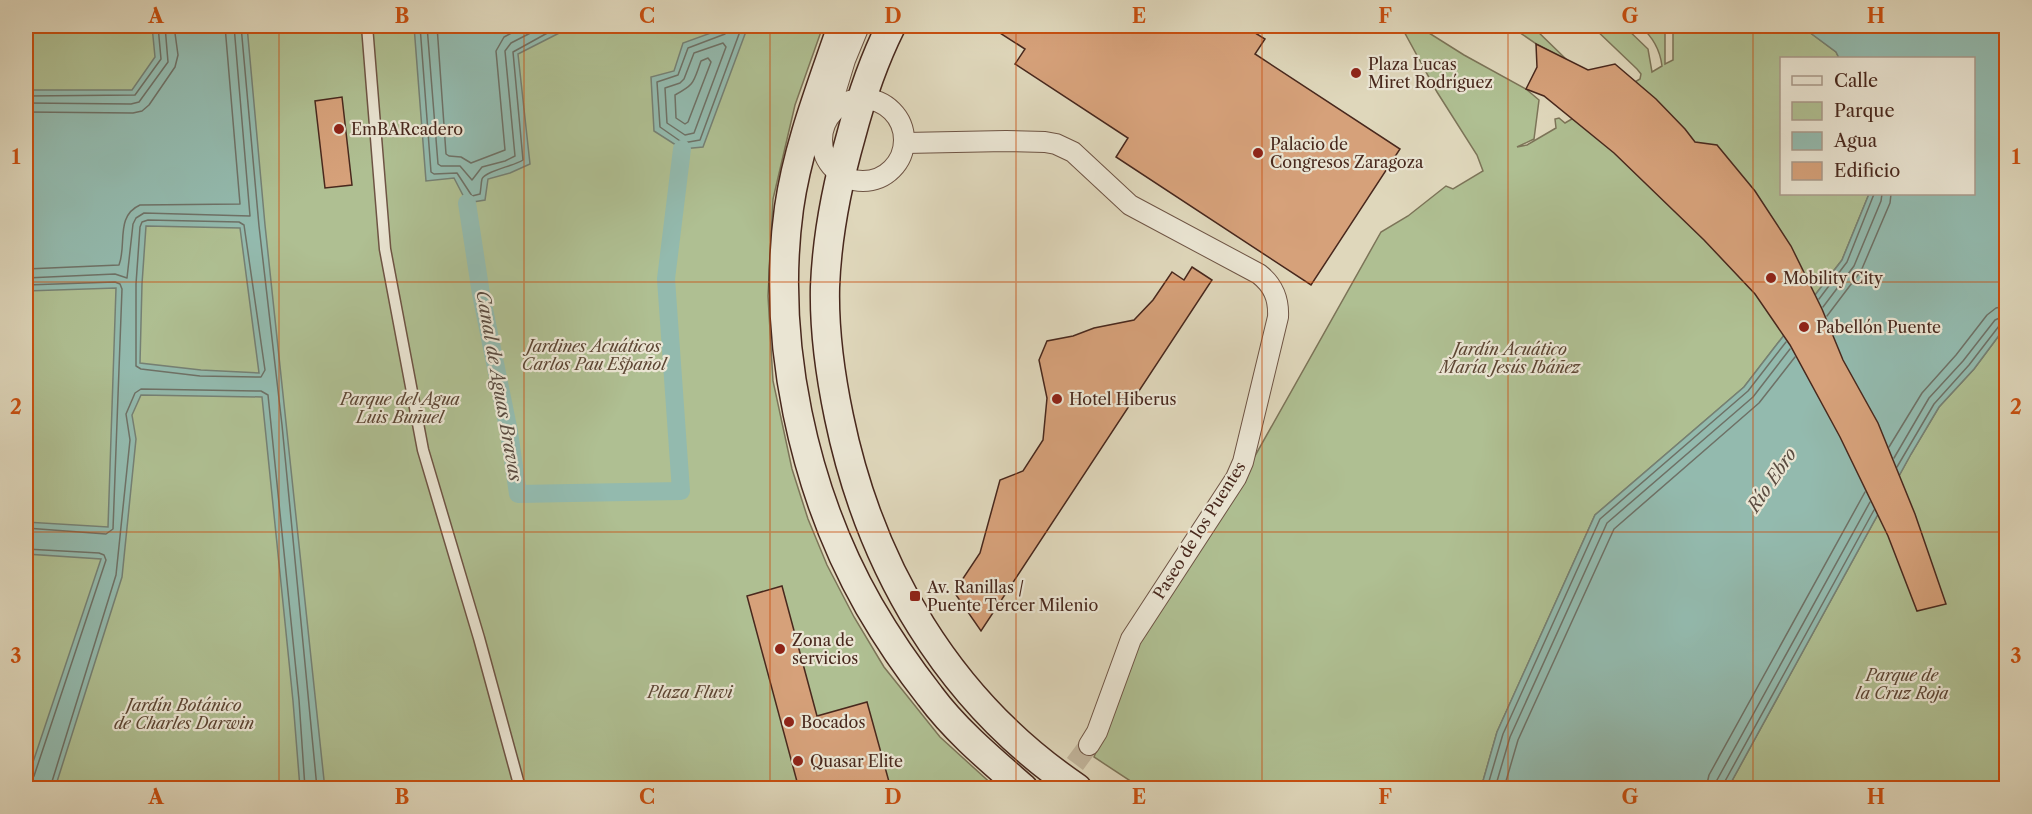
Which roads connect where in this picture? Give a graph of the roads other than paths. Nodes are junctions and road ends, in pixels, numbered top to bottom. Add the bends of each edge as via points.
1 (367, 26) edge
2 (842, 26) edge
3 (859, 26) edge
4 (891, 26) edge
5 (833, 113) junction
6 (905, 143) junction
7 (840, 174) junction
8 (1089, 745) tunnel mouth
9 (520, 789) edge
10 (1023, 789) edge
11 (1077, 789) edge

1 - 9 lane via 387,260 423,450
2 - 5 main road
3 - 5 street via 845,60
4 - 5 main road
5 - 6 street via 879,101 900,120
5 - 7 main road
5 - 7 street via 822,142 828,162
5 - 10 main road via 789,208 784,284 786,329 807,453 842,553 895,647 953,723
6 - 7 street via 899,161 886,174 866,181
6 - 8 street, Paseo de los Puentes via 1056,144 1073,152 1130,206 1258,274 1270,284 1277,300 1278,316 1243,462 1131,639
7 - 11 main road via 829,230 825,288 830,372 846,453 882,554 907,603 957,676 1018,741

